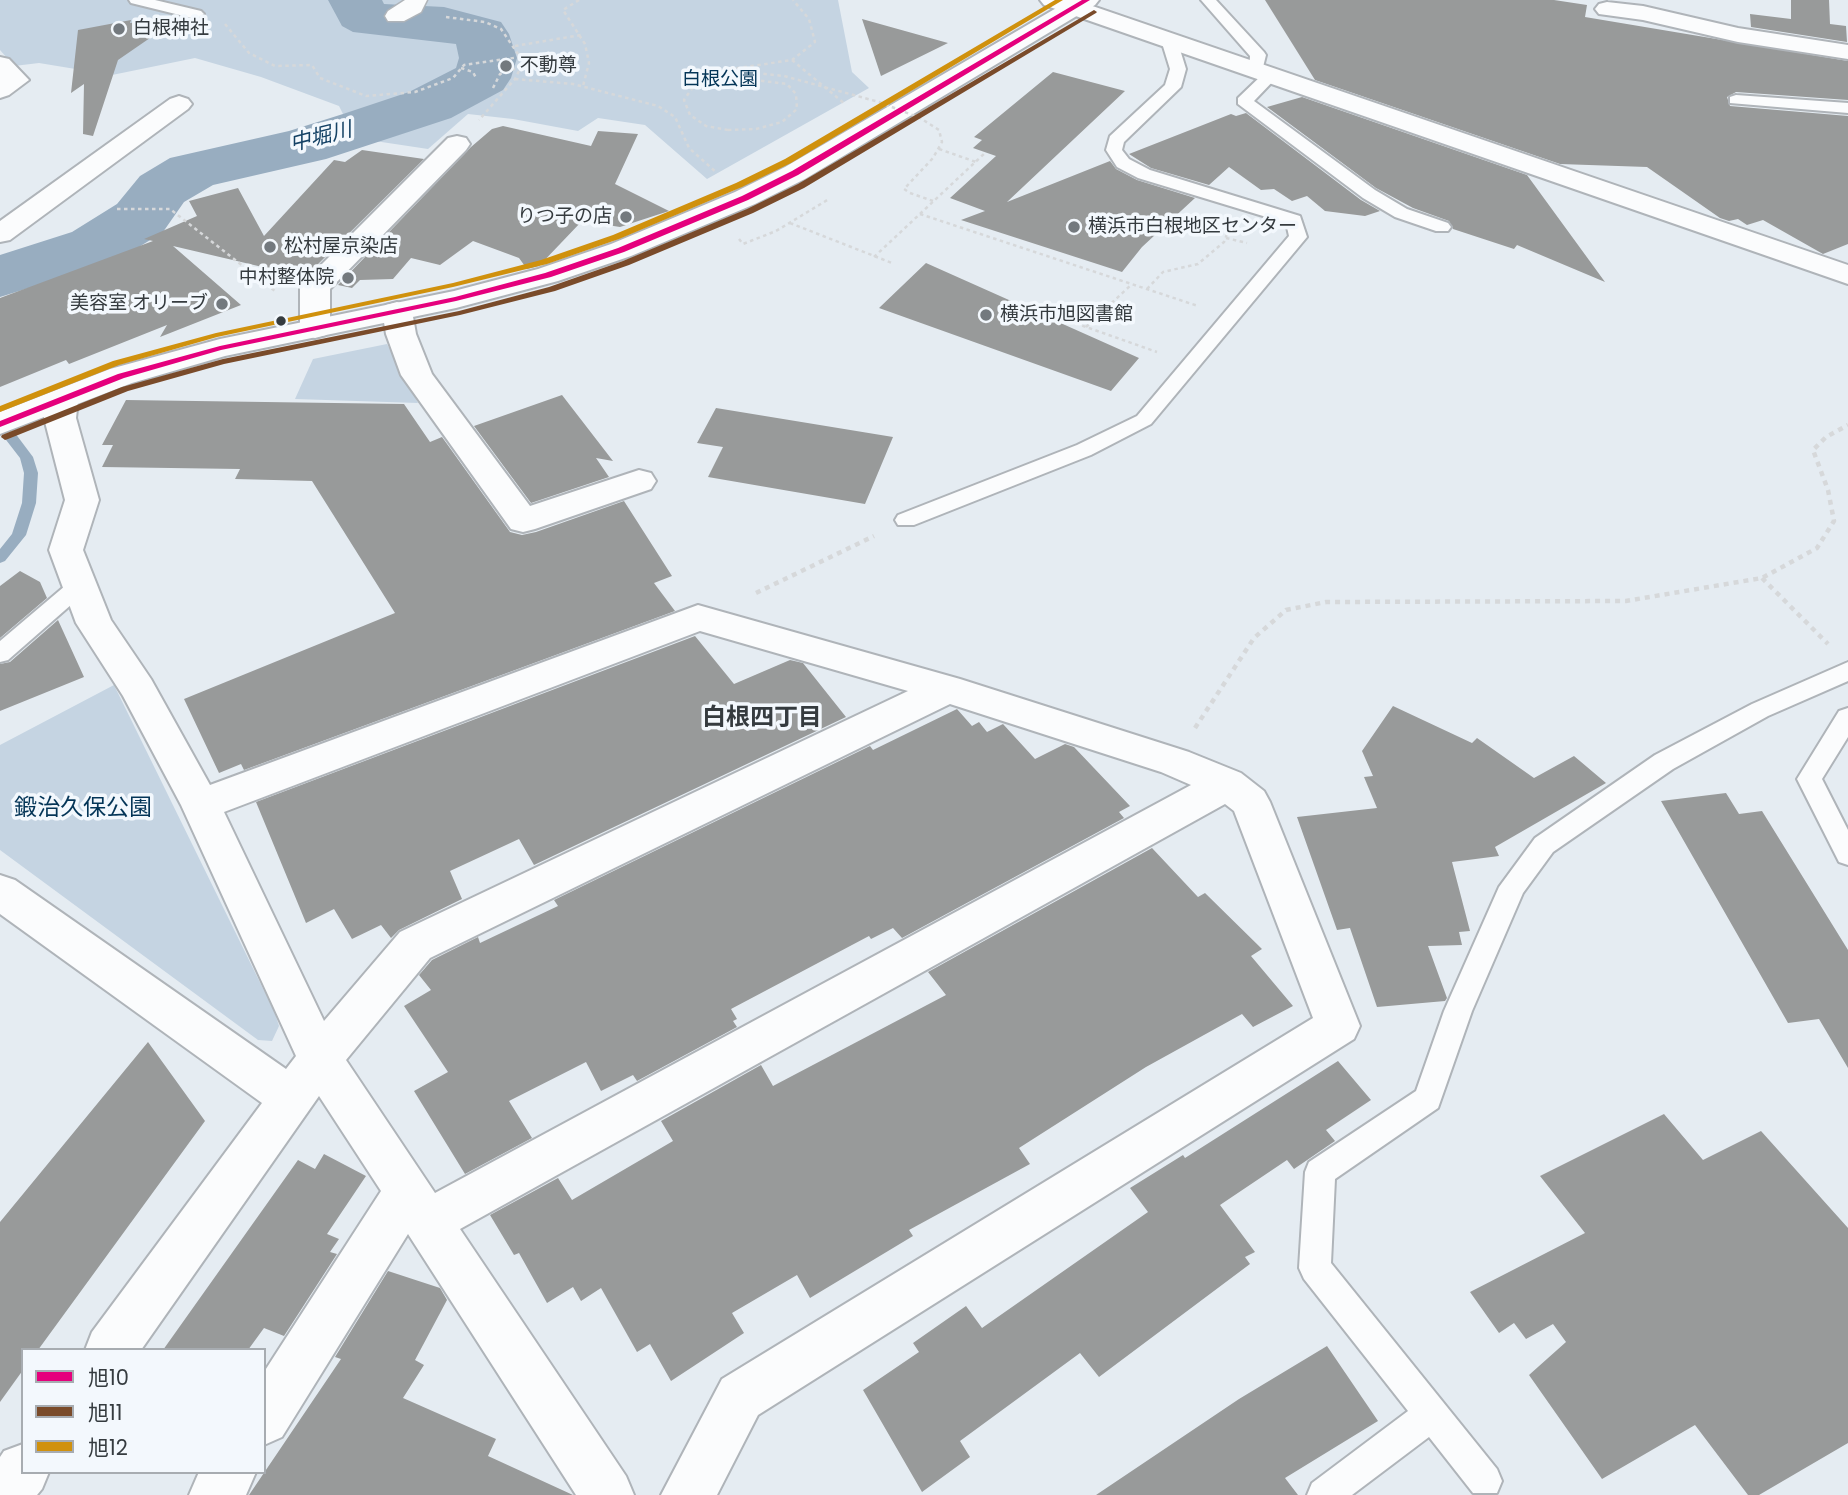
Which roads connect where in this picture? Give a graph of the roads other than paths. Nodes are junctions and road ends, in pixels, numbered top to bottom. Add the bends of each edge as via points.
1 (136, 0) edge
2 (416, 0) edge
3 (1208, 0) edge
4 (1071, 3) edge
5 (1643, 7) edge
6 (1607, 9) dead end
7 (196, 14) road end
8 (396, 16) road end
9 (1170, 43) junction
10 (1848, 51) edge
11 (0, 64) edge
12 (1262, 74) junction
13 (0, 90) edge
14 (1736, 100) dead end
15 (179, 104) dead end
16 (1848, 108) edge
17 (457, 144) road end
18 (1442, 227) dead end
19 (0, 234) edge
20 (1848, 275) edge
21 (397, 311) junction
22 (316, 316) junction
23 (62, 400) junction
24 (0, 424) edge
25 (639, 481) dead end
26 (906, 520) road end
27 (80, 585) junction
28 (0, 654) edge
29 (1848, 671) edge
30 (947, 690) junction
31 (1848, 717) edge
32 (1227, 783) junction
33 (201, 806) junction
34 (1848, 855) edge
35 (0, 892) edge
36 (320, 1059) junction
37 (291, 1098) junction
38 (417, 1207) junction
39 (111, 1348) edge
40 (1430, 1415) junction
41 (266, 1416) edge
42 (21, 1474) edge
43 (229, 1474) edge
44 (1485, 1481) dead end
45 (5, 1495) edge
46 (216, 1495) edge
47 (607, 1495) edge
48 (688, 1495) edge
49 (1324, 1495) edge

1 - 7 lane
2 - 8 street via 413,7
3 - 12 lane via 1258,55
4 - 9 street
4 - 21 street via 795,173 745,198 548,275
5 - 6 street
5 - 10 street via 1738,35
9 - 12 street
9 - 26 lane via 1178,69 1173,88 1116,139 1114,150 1123,163 1144,174 1294,220 1298,237 1144,420 1071,455
11 - 13 street via 16,80
12 - 18 lane via 1244,101 1369,194 1401,213
12 - 20 street
14 - 16 lane
15 - 19 street
17 - 22 street via 315,287
21 - 22 street
21 - 25 street via 417,375 523,521
22 - 23 street via 121,376
23 - 24 street
23 - 27 street via 60,418 82,500 66,550
27 - 28 lane
27 - 33 street via 94,623 138,689
29 - 40 lane via 1760,709 1664,762 1544,845 1512,887 1458,1011 1428,1099 1320,1172 1315,1268
30 - 32 street via 1175,762
30 - 33 street via 698,618
30 - 36 street via 415,945
31 - 34 lane via 1809,779
32 - 38 street
32 - 48 street via 1251,802 1338,1026 740,1397
33 - 36 street
35 - 37 street
36 - 37 street
36 - 38 street
37 - 39 street
38 - 41 street
38 - 47 street
40 - 44 lane
40 - 49 lane
42 - 45 street
43 - 46 street

